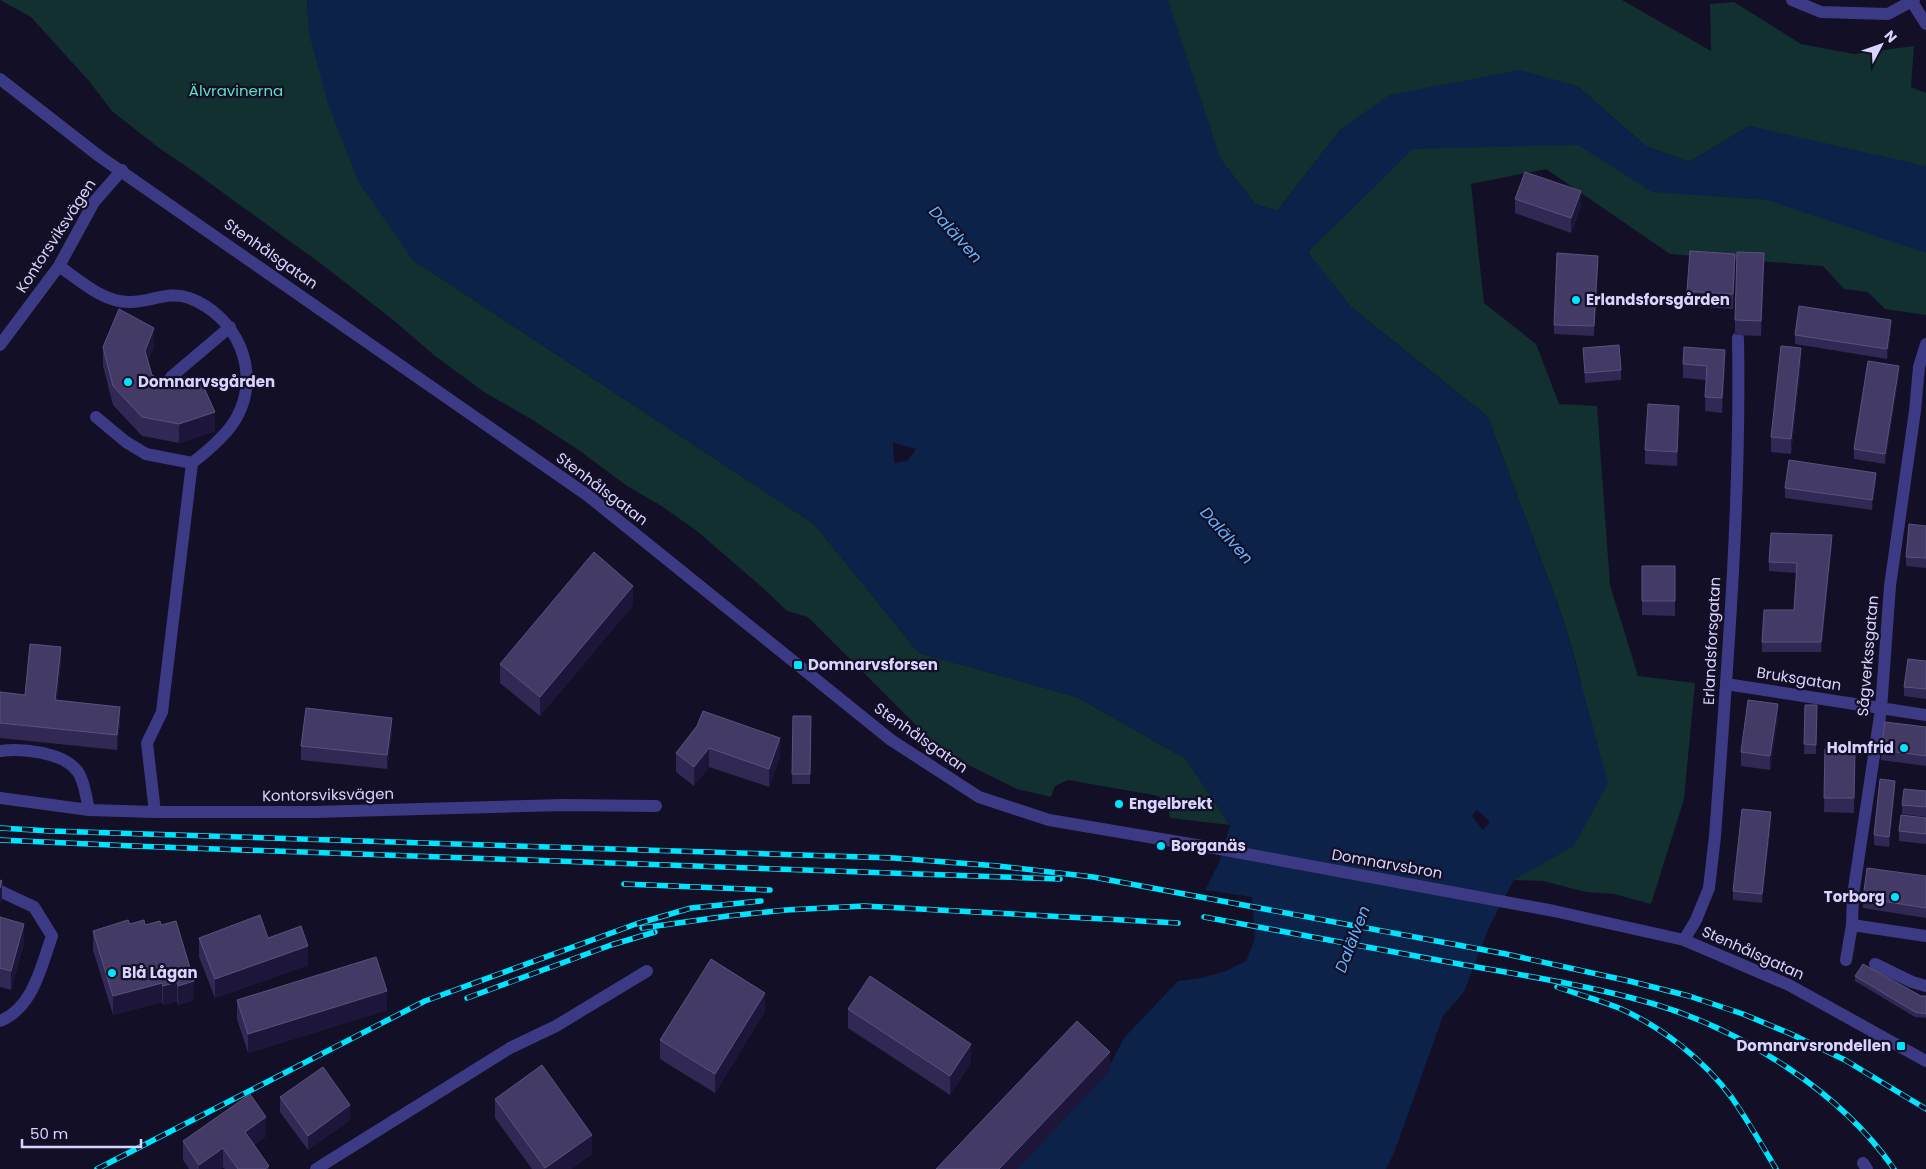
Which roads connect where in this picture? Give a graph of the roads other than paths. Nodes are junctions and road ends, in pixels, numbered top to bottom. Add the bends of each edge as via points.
1 (1792, 0) edge
2 (1913, 1) edge
3 (1926, 24) edge
4 (0, 79) edge
5 (122, 170) junction
6 (58, 266) junction
7 (230, 327) junction
8 (1738, 338) dead end
9 (1926, 344) edge
10 (0, 345) edge
11 (171, 377) dead end
12 (1922, 383) edge
13 (96, 416) dead end
14 (192, 463) junction
15 (1726, 684) junction
16 (1881, 709) junction
17 (1926, 716) edge
18 (0, 750) edge
19 (0, 798) edge
20 (656, 806) dead end
21 (89, 810) junction
22 (155, 812) junction
23 (1214, 848) joint
24 (0, 891) edge
25 (1554, 911) joint
26 (1852, 925) junction
27 (1926, 936) edge
28 (1684, 940) junction
29 (1846, 960) dead end
30 (1875, 964) dead end
31 (647, 971) dead end
32 (1926, 986) edge
33 (0, 1021) edge
34 (1926, 1061) edge
35 (316, 1169) edge

1 - 2 street via 1821,12 1888,14
2 - 3 street
4 - 5 street, Stenhålsgatan via 99,156
5 - 6 street, Kontorsviksvägen via 94,202
5 - 23 street, Stenhålsgatan via 587,495 891,740 979,798 1049,820
6 - 7 street via 114,300 131,303 163,295 188,297 210,309
6 - 10 street, Kontorsviksvägen
7 - 11 street
7 - 14 street via 248,369 246,393 237,417 212,448
8 - 15 street, Erlandsforsgatan via 1736,510
9 - 12 street, Sågverkssgatan via 1918,367
12 - 16 street, Sågverkssgatan via 1890,586
13 - 14 street via 126,442 146,454
14 - 22 street via 162,712 147,743
15 - 16 street, Bruksgatan
15 - 28 street, Erlandsforsgatan via 1709,888
16 - 17 street, Bruksgatan
16 - 26 street, Sågverkssgatan via 1852,895
18 - 21 street via 31,750 59,758 77,771 84,785
19 - 21 street, Kontorsviksvägen
20 - 22 street, Kontorsviksvägen
21 - 22 street, Kontorsviksvägen
23 - 25 street, Domnarvsbron
24 - 33 street via 34,907 52,936 32,991 10,1017
25 - 28 street, Stenhålsgatan
26 - 27 street
26 - 29 street, Sågverkssgatan
28 - 34 street, Stenhålsgatan via 1788,985
30 - 32 street
31 - 35 street via 556,1026 510,1048

